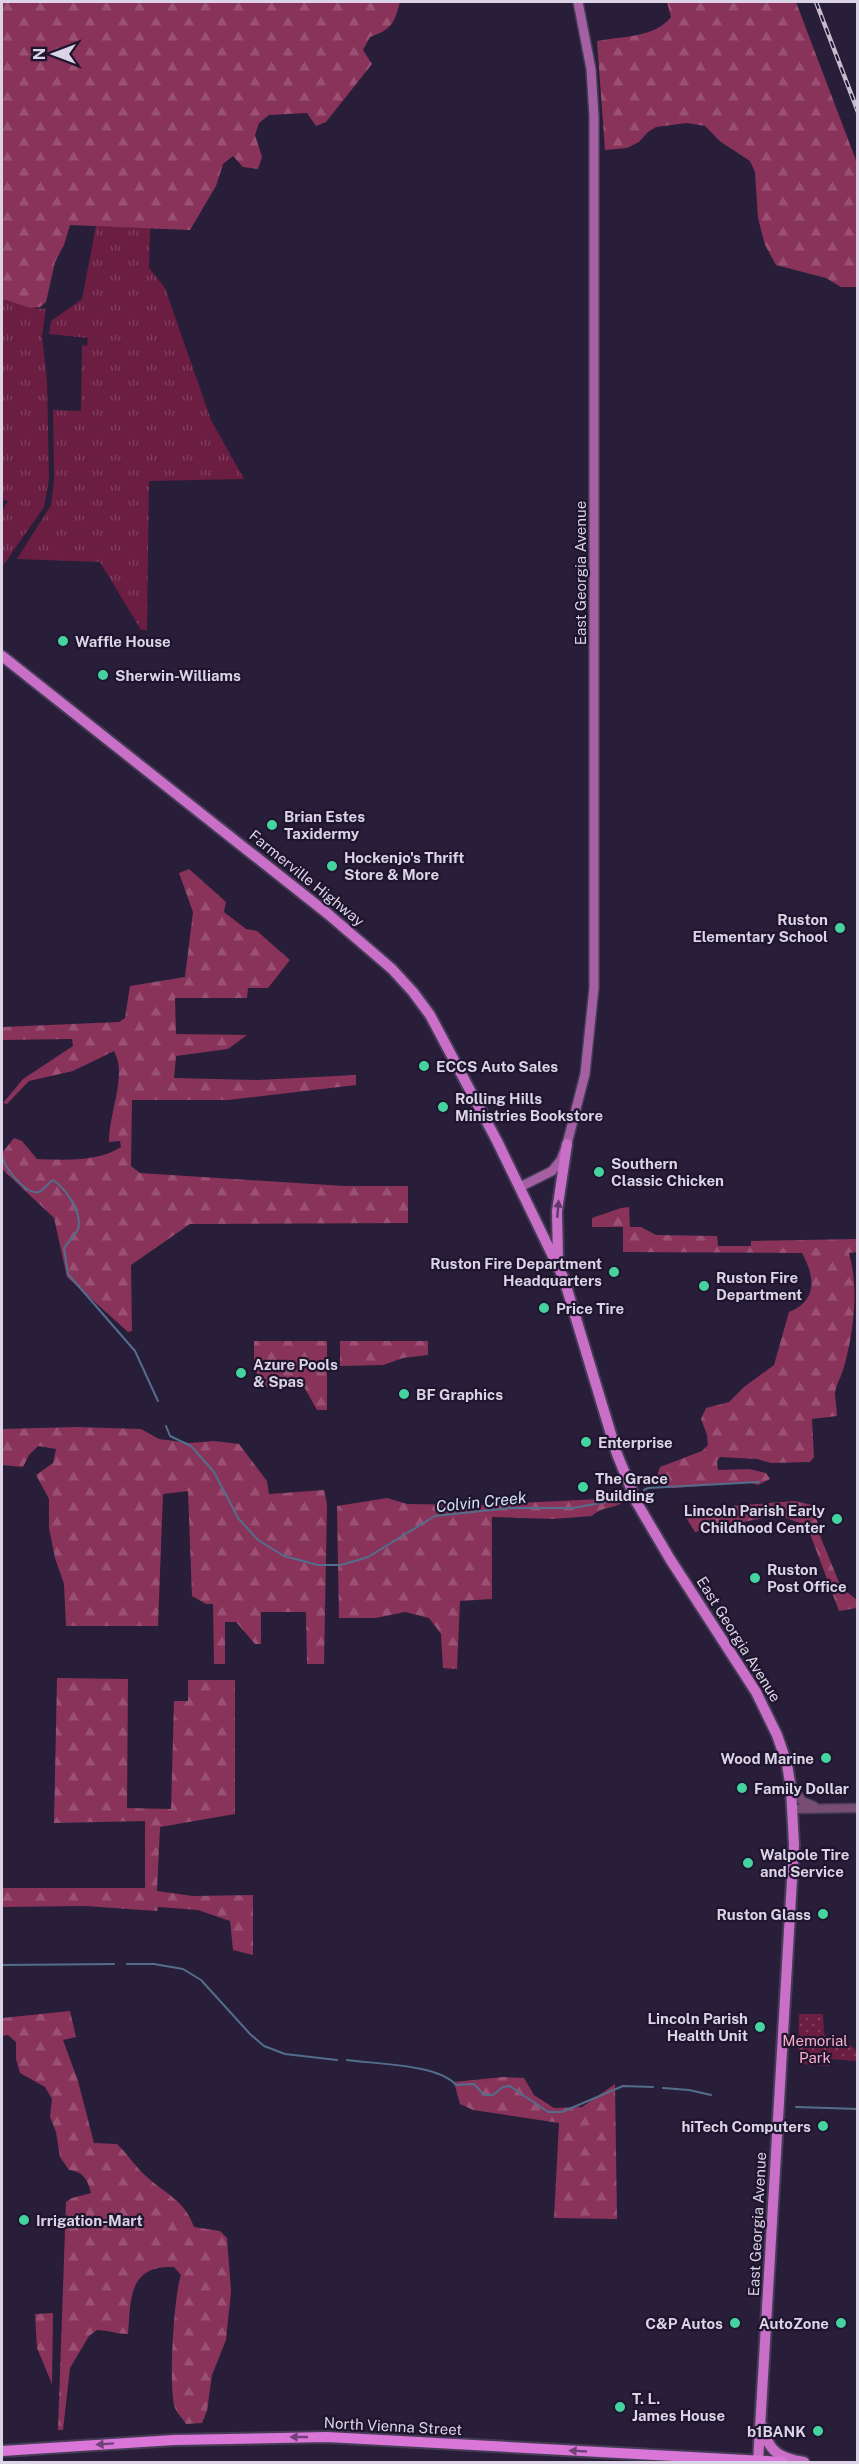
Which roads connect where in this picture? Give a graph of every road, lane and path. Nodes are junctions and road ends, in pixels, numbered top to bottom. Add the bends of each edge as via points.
1 (578, 2) edge
2 (2, 656) edge
3 (567, 1144) junction
4 (520, 1187) junction
5 (558, 1267) junction
6 (789, 1779) junction
7 (833, 1808) junction
8 (858, 1808) edge
9 (794, 1809) junction
10 (761, 2419) junction
11 (2, 2451) edge
12 (758, 2462) edge
13 (783, 2463) edge
14 (804, 2463) edge

1 - 3 main road, East Georgia Avenue via 591,69 594,116 595,953 585,1074
2 - 4 main road, Farmerville Highway via 279,872 392,969 413,992 448,1045
3 - 4 main road, East Georgia Avenue via 552,1171
5 -> 3 main road via 557,1211
4 - 5 main road, East Georgia Avenue
5 - 6 main road, East Georgia Avenue via 626,1478 649,1526 765,1707
6 - 7 street via 805,1803
6 - 9 main road, East Georgia Avenue
7 - 8 street
7 - 9 street
9 - 10 main road, East Georgia Avenue
10 - 12 main road, East Georgia Avenue
10 - 14 main road via 774,2452
12 -> 11 highway, North Vienna Street via 316,2437 194,2439
12 - 13 highway, North Vienna Street

